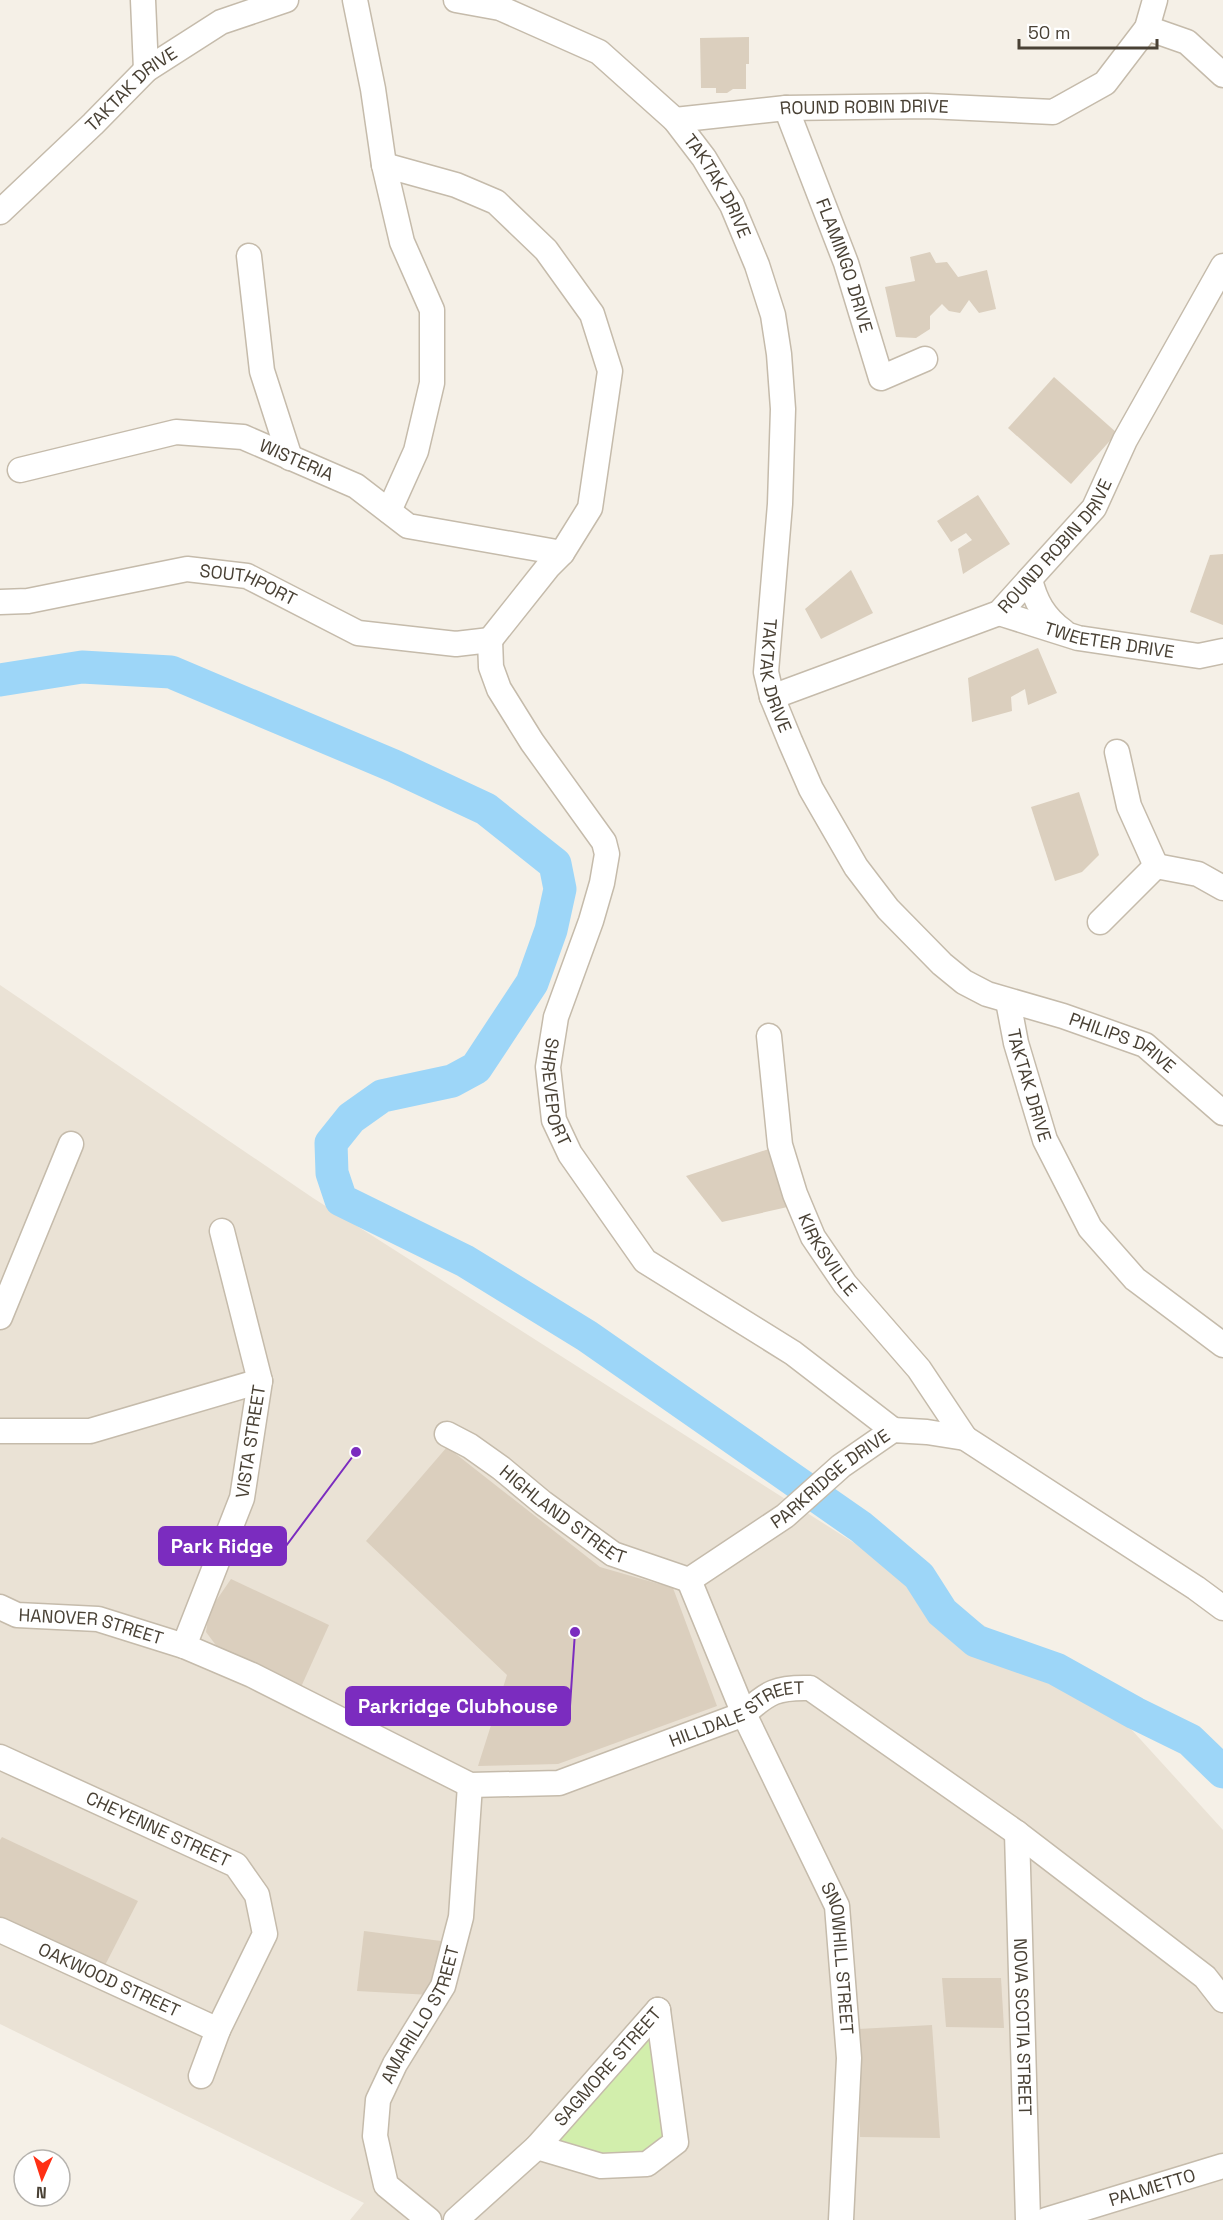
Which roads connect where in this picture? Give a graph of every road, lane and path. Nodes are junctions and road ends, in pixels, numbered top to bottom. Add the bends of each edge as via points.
1 (143, 0) edge
2 (286, 0) edge
3 (355, 0) edge
4 (456, 0) edge
5 (1155, 0) edge
6 (1147, 28) junction
7 (146, 69) junction
8 (1223, 75) edge
9 (786, 108) junction
10 (675, 120) junction
11 (384, 165) junction
12 (0, 212) edge
13 (249, 256) dead end
14 (1223, 266) edge
15 (926, 359) dead end
16 (290, 458) junction
17 (20, 470) dead end
18 (389, 511) junction
19 (562, 553) junction
20 (1030, 579) junction
21 (0, 602) edge
22 (999, 613) junction
23 (1067, 635) junction
24 (490, 640) junction
25 (1223, 651) edge
26 (772, 697) junction
27 (1117, 752) dead end
28 (1156, 866) junction
29 (1223, 888) edge
30 (1100, 922) dead end
31 (1008, 1001) junction
32 (769, 1036) dead end
33 (1223, 1113) edge
34 (71, 1144) dead end
35 (222, 1231) dead end
36 (0, 1317) edge
37 (1223, 1345) edge
38 (260, 1381) junction
39 (893, 1430) junction
40 (0, 1431) edge
41 (447, 1434) dead end
42 (965, 1438) junction
43 (689, 1580) junction
44 (0, 1607) edge
45 (1223, 1608) edge
46 (184, 1646) junction
47 (744, 1714) junction
48 (0, 1757) edge
49 (470, 1785) junction
50 (1017, 1833) junction
51 (0, 1930) edge
52 (1223, 2000) edge
53 (218, 2030) junction
54 (201, 2076) dead end
55 (537, 2147) junction
56 (1223, 2166) edge
57 (429, 2220) edge
58 (456, 2220) edge
59 (841, 2220) edge
60 (1028, 2220) edge
61 (1046, 2220) edge

1 - 7 street
2 - 7 street, TAKTAK DRIVE via 221,22
3 - 11 street
4 - 10 street, TAKTAK DRIVE via 500,8 599,52
5 - 6 street
6 - 8 street via 1187,42
6 - 9 street, ROUND ROBIN DRIVE via 1106,83 1053,112 927,106
7 - 12 street, TAKTAK DRIVE
9 - 10 street, ROUND ROBIN DRIVE
9 - 15 street, FLAMINGO DRIVE via 846,263 881,378
10 - 26 street, TAKTAK DRIVE via 732,205 773,315 783,409 780,504 766,672
11 - 18 street via 402,242 432,310 432,383 416,451
11 - 19 street via 456,185 496,202 546,250 592,314 610,372 606,404 590,508
13 - 16 street via 262,371
14 - 20 street, ROUND ROBIN DRIVE via 1125,440 1094,508
16 - 17 street, WISTERIA via 243,437 176,432
16 - 18 street, WISTERIA via 356,486
18 - 19 street, WISTERIA via 408,526
19 - 24 street
20 - 22 street, ROUND ROBIN DRIVE
20 - 23 street via 1041,610
21 - 24 street, SOUTHPORT via 28,601 187,569 247,576 358,633 456,644
22 - 23 street, TWEETER DRIVE
22 - 26 street, ROUND ROBIN DRIVE
23 - 25 street, TWEETER DRIVE via 1199,656
24 - 39 street, SHREVEPORT via 490,667 499,689 603,842 607,854 591,921 555,1017 548,1067 554,1120 570,1154 645,1261 793,1353
26 - 31 street, TAKTAK DRIVE via 811,789 875,893 964,982
27 - 28 street via 1129,806
28 - 29 street via 1198,874
28 - 30 street
31 - 33 street, PHILIPS DRIVE via 1145,1045
31 - 37 street, TAKTAK DRIVE via 1016,1043 1045,1140 1090,1228 1136,1279
32 - 42 street, KIRKSVILLE via 780,1145 813,1237 845,1284 919,1370
34 - 36 street
35 - 38 street, VISTA STREET
38 - 40 street via 90,1431
38 - 46 street, VISTA STREET via 242,1498
39 - 42 street, PARKRIDGE DRIVE
39 - 43 street, PARKRIDGE DRIVE via 842,1466 784,1516
41 - 43 street, HIGHLAND STREET via 501,1468 613,1554
42 - 45 street, PARKRIDGE DRIVE
43 - 47 street
44 - 46 street, HANOVER STREET via 17,1616 98,1619
46 - 49 street, HILLDALE STREET via 252,1675
47 - 49 street, HILLDALE STREET via 559,1783
47 - 50 street, HILLDALE STREET via 764,1695 788,1688 810,1688
47 - 59 street, SNOWHILL STREET via 837,1906 849,2058
48 - 53 street, CHEYENNE STREET via 236,1865 257,1895 265,1934
49 - 57 street, AMARILLO STREET via 461,1917 443,1986 395,2064 378,2100 375,2136 386,2185
50 - 52 street, HILLDALE STREET via 1205,1977
50 - 60 street, NOVA SCOTIA STREET
51 - 53 street, OAKWOOD STREET
53 - 54 street, CHEYENNE STREET
55 - 55 street, SAGMORE STREET via 559,2121 658,2010 676,2142 647,2164 601,2166
55 - 58 street, SAGMORE STREET
56 - 61 street, PALMETTO

